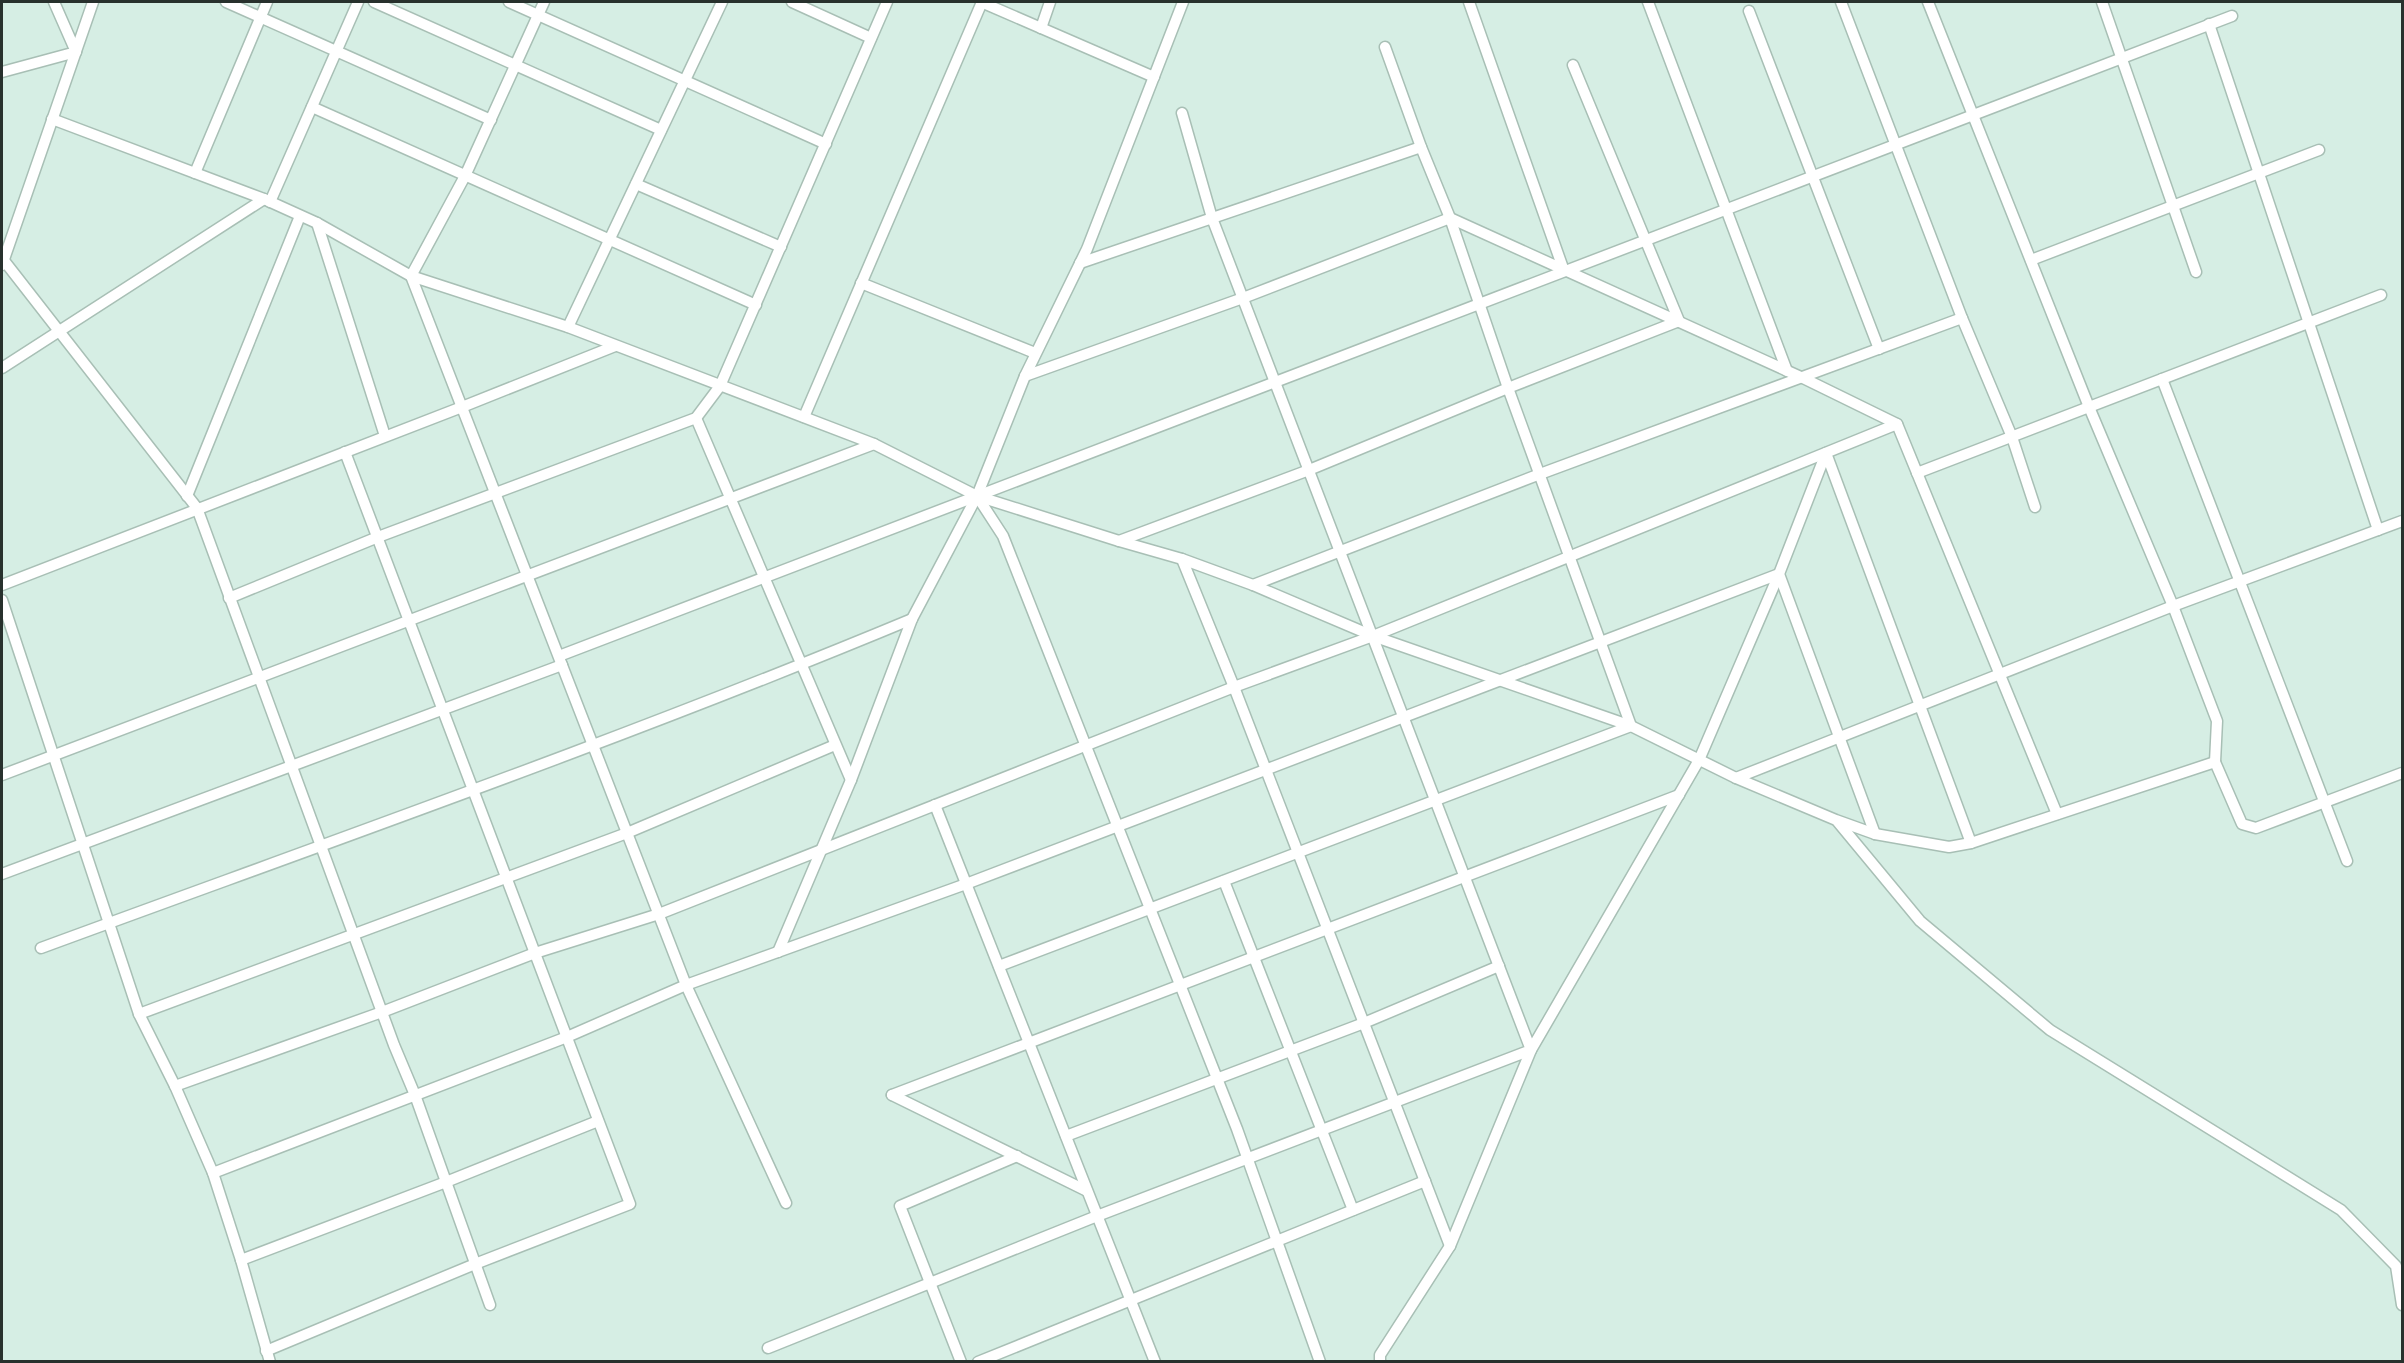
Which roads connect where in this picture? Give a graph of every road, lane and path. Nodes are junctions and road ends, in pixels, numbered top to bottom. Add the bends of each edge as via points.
1 (54, 2) edge
2 (93, 2) edge
3 (226, 2) edge
4 (267, 2) edge
5 (358, 2) edge
6 (374, 2) edge
7 (509, 2) edge
8 (544, 2) edge
9 (722, 2) edge
10 (792, 2) edge
11 (887, 2) edge
12 (981, 2) edge
13 (1050, 2) edge
14 (1183, 2) edge
15 (1469, 2) edge
16 (1648, 2) edge
17 (1841, 2) edge
18 (1928, 2) edge
19 (2102, 2) edge
20 (1749, 10) dead end
21 (538, 15) junction
22 (2232, 15) dead end
23 (260, 17) junction
24 (2209, 24) junction
25 (1041, 28) junction
26 (872, 38) junction
27 (1385, 47) dead end
28 (336, 51) junction
29 (76, 52) junction
30 (2122, 58) junction
31 (515, 65) junction
32 (1572, 65) dead end
33 (2, 72) edge
34 (1154, 77) junction
35 (685, 81) junction
36 (312, 108) junction
37 (1182, 113) dead end
38 (1973, 114) junction
39 (52, 119) junction
40 (491, 120) junction
41 (661, 130) junction
42 (826, 144) junction
43 (1895, 144) junction
44 (1421, 147) junction
45 (2319, 150) dead end
46 (195, 173) junction
47 (2259, 173) junction
48 (465, 176) junction
49 (1813, 176) junction
50 (636, 184) junction
51 (267, 201) junction
52 (2173, 205) junction
53 (1726, 209) junction
54 (300, 216) junction
55 (1212, 218) junction
56 (1450, 218) junction
57 (317, 223) junction
58 (610, 240) junction
59 (1645, 240) junction
60 (781, 247) junction
61 (2031, 260) junction
62 (2, 261) edge
63 (1080, 262) junction
64 (1564, 271) junction
65 (2196, 272) dead end
66 (411, 276) junction
67 (861, 283) junction
68 (2381, 295) dead end
69 (1243, 298) junction
70 (756, 304) junction
71 (1478, 304) junction
72 (1962, 318) junction
73 (1679, 321) junction
74 (2309, 323) junction
75 (568, 327) junction
76 (59, 332) junction
77 (615, 346) junction
78 (1880, 349) junction
79 (1035, 353) junction
80 (2, 368) edge
81 (1787, 371) junction
82 (1024, 376) junction
83 (1803, 378) junction
84 (2162, 379) junction
85 (1275, 382) junction
86 (720, 386) junction
87 (1508, 387) junction
88 (462, 407) junction
89 (2089, 407) junction
90 (804, 417) junction
91 (696, 418) junction
92 (1898, 424) junction
93 (386, 436) junction
94 (2012, 437) junction
95 (874, 444) junction
96 (345, 452) junction
97 (1826, 453) junction
98 (1309, 470) junction
99 (1917, 473) junction
100 (1540, 474) junction
101 (496, 493) junction
102 (187, 496) junction
103 (977, 496) junction
104 (731, 498) junction
105 (2035, 507) dead end
106 (196, 508) junction
107 (2403, 521) edge
108 (2378, 530) junction
109 (378, 537) junction
110 (1119, 541) junction
111 (1341, 551) junction
112 (1570, 557) junction
113 (1182, 559) junction
114 (1779, 574) junction
115 (528, 576) junction
116 (764, 577) junction
117 (2240, 582) junction
118 (2, 585) edge
119 (1253, 585) junction
120 (229, 598) junction
121 (2, 600) edge
122 (2173, 606) junction
123 (912, 619) junction
124 (410, 620) junction
125 (1373, 636) junction
126 (1601, 642) junction
127 (561, 661) junction
128 (802, 665) junction
129 (2000, 674) junction
130 (259, 677) junction
131 (1500, 681) junction
132 (1234, 687) junction
133 (1920, 705) junction
134 (443, 709) junction
135 (1404, 717) junction
136 (1631, 726) junction
137 (1839, 737) junction
138 (593, 745) junction
139 (835, 745) junction
140 (1086, 746) junction
141 (53, 756) junction
142 (1699, 760) junction
143 (2215, 762) junction
144 (291, 766) junction
145 (1266, 770) junction
146 (2403, 773) edge
147 (2, 775) edge
148 (1736, 778) junction
149 (852, 780) junction
150 (473, 789) junction
151 (1679, 795) junction
152 (1436, 800) junction
153 (2325, 802) junction
154 (935, 805) junction
155 (2057, 814) junction
156 (1836, 820) junction
157 (1118, 826) junction
158 (627, 833) junction
159 (1875, 834) junction
160 (1971, 843) junction
161 (82, 844) junction
162 (321, 845) junction
163 (822, 850) junction
164 (1298, 852) junction
165 (2348, 861) dead end
166 (2, 874) edge
167 (1465, 877) junction
168 (506, 878) junction
169 (1224, 881) junction
170 (966, 884) junction
171 (1150, 909) junction
172 (659, 915) junction
173 (109, 923) junction
174 (1328, 929) junction
175 (353, 934) junction
176 (41, 948) dead end
177 (778, 952) junction
178 (535, 953) junction
179 (1254, 957) junction
180 (999, 966) junction
181 (1499, 966) junction
182 (686, 985) junction
183 (1180, 985) junction
184 (382, 1012) junction
185 (139, 1014) junction
186 (1364, 1023) junction
187 (567, 1037) junction
188 (1029, 1043) junction
189 (1531, 1050) junction
190 (1291, 1051) junction
191 (1217, 1079) junction
192 (175, 1086) junction
193 (415, 1095) junction
194 (1395, 1102) junction
195 (598, 1121) junction
196 (1322, 1130) junction
197 (1066, 1136) junction
198 (1017, 1156) junction
199 (1247, 1158) junction
200 (213, 1173) junction
201 (1425, 1181) junction
202 (446, 1182) junction
203 (1087, 1191) junction
204 (786, 1203) dead end
205 (1353, 1210) junction
206 (1097, 1215) junction
207 (1277, 1241) junction
208 (1450, 1246) junction
209 (241, 1260) junction
210 (475, 1264) junction
211 (2399, 1267) edge
212 (2403, 1277) edge
213 (930, 1283) junction
214 (1130, 1300) junction
215 (490, 1305) dead end
216 (2403, 1305) edge
217 (768, 1348) dead end
218 (268, 1356) edge
219 (961, 1362) edge
220 (978, 1362) edge
221 (1155, 1362) edge
222 (1320, 1362) edge
223 (1380, 1362) edge

1 - 29 street
2 - 29 street
3 - 23 street
4 - 23 street
5 - 28 street
6 - 31 street
7 - 21 street
8 - 21 street
9 - 35 street
10 - 26 street
11 - 26 street
12 - 25 street
12 - 67 street
13 - 25 street
14 - 34 street
15 - 64 street
16 - 53 street
17 - 43 street
18 - 38 street
19 - 30 street
20 - 49 street
21 - 31 street
21 - 35 street
22 - 24 street
23 - 28 street
23 - 46 street
24 - 30 street
24 - 47 street
25 - 34 street
26 - 42 street
27 - 44 street
28 - 36 street
28 - 40 street
29 - 33 street
29 - 39 street
30 - 38 street
30 - 52 street
31 - 40 street
31 - 41 street
32 - 59 street
34 - 63 street
35 - 41 street
35 - 42 street
36 - 48 street
36 - 51 street
37 - 55 street
38 - 43 street
38 - 61 street
39 - 46 street
39 - 62 street
40 - 48 street
41 - 50 street
42 - 60 street
43 - 49 street
43 - 72 street
44 - 55 street
44 - 56 street
45 - 47 street
46 - 51 street
47 - 52 street
47 - 74 street
48 - 58 street
48 - 66 street
49 - 53 street
49 - 78 street
50 - 58 street
50 - 60 street
51 - 54 street
51 - 76 street
52 - 61 street
52 - 65 street
53 - 59 street
53 - 81 street
54 - 57 street
54 - 102 street
55 - 63 street
55 - 69 street
56 - 64 street
56 - 69 street
56 - 71 street
57 - 66 street
57 - 93 street
58 - 70 street
58 - 75 street
59 - 64 street
59 - 73 street
60 - 70 street
61 - 89 street
62 - 76 street
63 - 79 street
64 - 71 street
64 - 73 street
66 - 75 street
66 - 88 street
67 - 79 street
67 - 90 street
68 - 74 street
69 - 82 street
69 - 85 street
70 - 86 street
71 - 85 street
71 - 87 street
72 - 78 street
72 - 94 street
73 - 81 street
73 - 87 street
74 - 84 street
74 - 108 street
75 - 77 street
76 - 80 street
76 - 102 street
77 - 86 street
77 - 88 street
78 - 83 street
79 - 82 street
81 - 83 street
82 - 103 street
83 - 92 street
83 - 100 street
84 - 89 street
84 - 117 street
85 - 98 street
85 - 103 street
86 - 90 street
86 - 91 street
87 - 98 street
87 - 100 street
88 - 93 street
88 - 101 street
89 - 94 street
89 - 122 street
90 - 95 street
91 - 101 street
91 - 104 street
92 - 97 street
92 - 99 street
93 - 96 street
94 - 99 street
94 - 105 street
95 - 103 street
95 - 104 street
96 - 106 street
96 - 109 street
97 - 112 street
97 - 114 street
97 - 133 street
98 - 110 street
98 - 111 street
99 - 129 street
100 - 111 street
100 - 112 street
101 - 109 street
101 - 115 street
102 - 106 street
103 - 110 street
103 - 116 street
103 - 123 street
103 - 140 street via 1003,536
104 - 115 street
104 - 116 street
106 - 118 street
106 - 120 street
107 - 108 street
108 - 117 street
109 - 120 street
109 - 124 street
110 - 113 street
111 - 119 street
111 - 125 street
112 - 125 street
112 - 126 street
113 - 119 street
113 - 132 street
114 - 126 street
114 - 137 street
114 - 142 street
115 - 124 street
115 - 127 street
116 - 127 street
116 - 128 street
117 - 122 street
117 - 153 street
119 - 125 street
120 - 130 street
121 - 141 street
122 - 129 street
122 - 143 street via 2217,721
123 - 128 street
123 - 149 street
124 - 130 street
124 - 134 street
125 - 131 street
125 - 132 street
125 - 135 street
126 - 131 street
126 - 136 street
127 - 134 street
127 - 138 street
128 - 138 street
128 - 139 street
129 - 133 street
129 - 155 street
130 - 141 street
130 - 144 street
131 - 135 street
131 - 136 street
132 - 140 street
132 - 145 street
133 - 137 street
133 - 160 street
134 - 144 street
134 - 150 street
135 - 145 street
135 - 152 street
136 - 142 street
136 - 152 street
137 - 148 street
137 - 159 street
138 - 150 street
138 - 158 street
139 - 149 street
139 - 158 street
140 - 154 street
140 - 157 street
141 - 147 street
141 - 161 street
142 - 148 street
142 - 151 street
143 - 153 street via 2242,824 2256,828
143 - 155 street
144 - 161 street
144 - 162 street
145 - 157 street
145 - 164 street
146 - 153 street
148 - 156 street
149 - 163 street
150 - 162 street
150 - 168 street
151 - 167 street
151 - 189 street
152 - 164 street
152 - 167 street
153 - 165 street
154 - 163 street
154 - 170 street
155 - 160 street
156 - 159 street
156 - 211 street via 1920,921 2050,1029 2341,1210
157 - 170 street
157 - 171 street
158 - 168 street
158 - 172 street
159 - 160 street via 1949,847
161 - 166 street
161 - 173 street
162 - 173 street
162 - 175 street
163 - 172 street
163 - 177 street
164 - 169 street
164 - 174 street
167 - 174 street
167 - 181 street
168 - 175 street
168 - 178 street
169 - 171 street
169 - 179 street
170 - 177 street
170 - 180 street
171 - 180 street
171 - 183 street
172 - 178 street
172 - 182 street
173 - 176 street
173 - 185 street
174 - 179 street
174 - 186 street
175 - 184 street
175 - 185 street
177 - 182 street
178 - 184 street
178 - 187 street
179 - 183 street
179 - 190 street
180 - 188 street
181 - 186 street
181 - 189 street
182 - 187 street
182 - 204 street
183 - 188 street
183 - 191 street
184 - 192 street
184 - 193 street
185 - 192 street
186 - 190 street
186 - 194 street
187 - 193 street
187 - 195 street
188 - 197 street
188 - 198 street via 892,1095
189 - 194 street
189 - 208 street
190 - 191 street
190 - 196 street
191 - 197 street
191 - 199 street
192 - 200 street
193 - 200 street
193 - 202 street
194 - 196 street
194 - 201 street
195 - 202 street
195 - 210 street via 630,1204
196 - 199 street
196 - 205 street
197 - 203 street
198 - 203 street
198 - 213 street via 900,1206
199 - 206 street
199 - 207 street
200 - 209 street
201 - 205 street
201 - 208 street
202 - 209 street
202 - 210 street
203 - 206 street
205 - 207 street
206 - 213 street
206 - 214 street
207 - 214 street
207 - 222 street
208 - 223 street via 1380,1355
209 - 218 street
210 - 215 street
210 - 218 street
211 - 212 street
211 - 216 street
213 - 217 street
213 - 219 street
214 - 220 street
214 - 221 street

